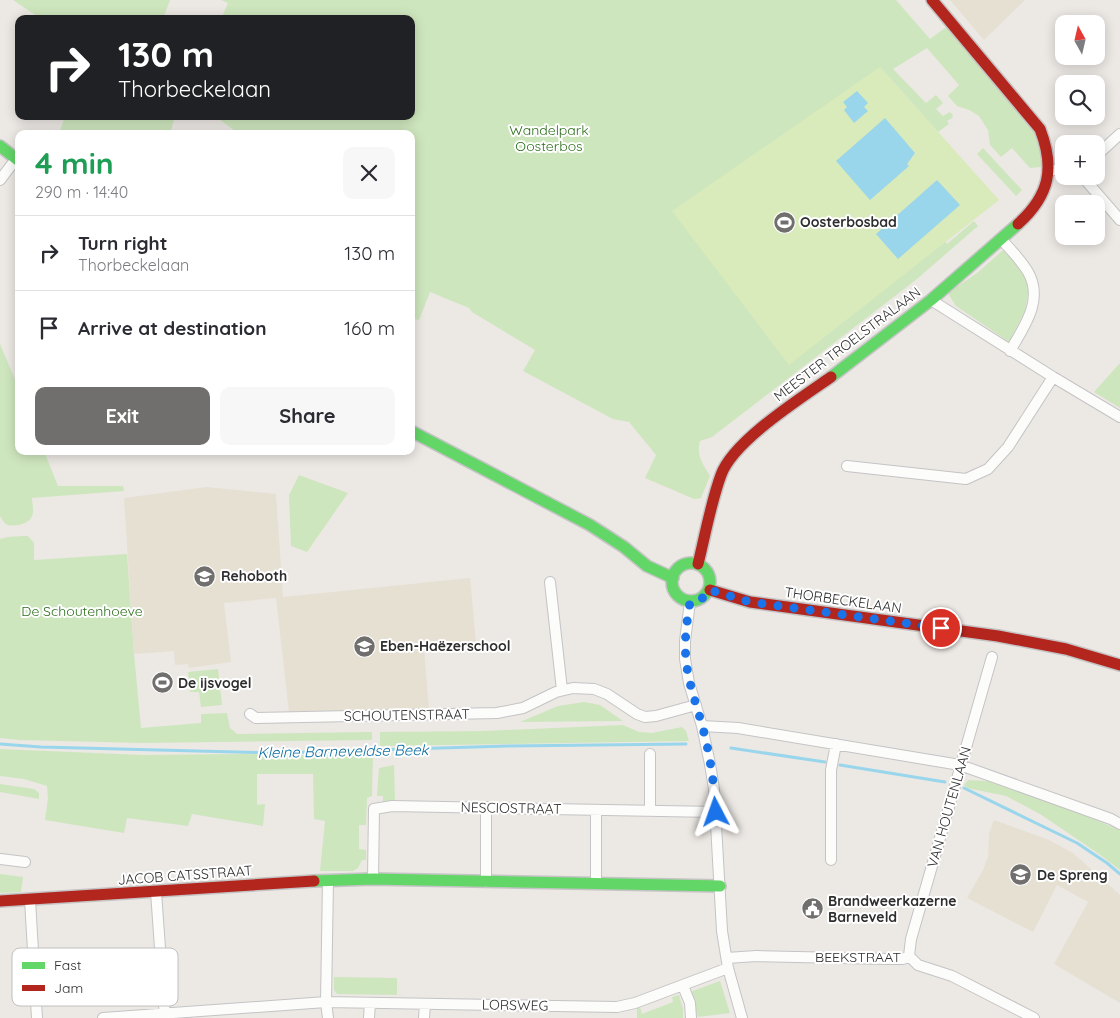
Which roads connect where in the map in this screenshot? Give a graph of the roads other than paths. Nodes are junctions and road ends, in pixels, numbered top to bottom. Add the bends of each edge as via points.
1 (932, 0) edge
2 (1120, 134) edge
3 (0, 146) edge
4 (1105, 148) edge
5 (15, 158) edge
6 (15, 162) edge
7 (1050, 170) junction
8 (1055, 170) edge
9 (0, 180) edge
10 (1090, 185) edge
11 (1120, 220) edge
12 (1001, 238) junction
13 (931, 300) junction
14 (1010, 351) junction
15 (1053, 378) junction
16 (1120, 417) edge
17 (415, 433) edge
18 (846, 466) dead end
19 (698, 564) junction
20 (673, 578) junction
21 (550, 582) dead end
22 (710, 590) junction
23 (690, 602) junction
24 (992, 658) dead end
25 (1120, 665) edge
26 (562, 690) junction
27 (696, 705) junction
28 (250, 714) dead end
29 (702, 726) junction
30 (836, 744) junction
31 (650, 754) dead end
32 (960, 765) junction
33 (486, 808) junction
34 (596, 810) junction
35 (650, 811) junction
36 (716, 812) junction
37 (1120, 824) edge
38 (0, 859) edge
39 (831, 860) dead end
40 (24, 862) dead end
41 (372, 879) junction
42 (328, 880) junction
43 (486, 882) junction
44 (596, 884) junction
45 (720, 886) junction
46 (156, 892) junction
47 (30, 900) junction
48 (0, 901) edge
49 (33, 948) edge
50 (160, 948) edge
51 (909, 956) junction
52 (727, 963) junction
53 (683, 986) junction
54 (326, 1002) junction
55 (370, 1003) junction
56 (425, 1004) junction
57 (165, 1016) edge
58 (103, 1018) edge
59 (328, 1018) edge
60 (369, 1018) edge
61 (424, 1018) edge
62 (690, 1018) edge
63 (742, 1018) edge
64 (1034, 1018) edge

1 - 7 street via 1040,129 1049,154
2 - 4 street
3 - 5 street
6 - 9 street
7 - 8 street
7 - 12 street, MEESTER TROELSTRALAAN via 1037,205
10 - 11 street
12 - 13 street, MEESTER TROELSTRALAAN
12 - 14 street via 1028,273 1033,287 1031,315
13 - 14 street
13 - 19 street, MEESTER TROELSTRALAAN via 758,430 729,460 721,474
14 - 15 street
15 - 16 street
15 - 18 street via 1008,447 988,469 966,479
17 - 20 street via 590,525 647,566
19 - 20 street via 682,565
19 - 22 street via 709,574
20 - 23 street via 676,594
21 - 26 street
22 - 23 street via 698,601
22 - 25 street, THORBECKELAAN via 750,602 998,636 1057,647
23 - 27 street via 686,659
24 - 32 street, VAN HOUTENLAAN
26 - 27 street, SCHOUTENSTRAAT via 594,689 645,717
26 - 28 street, SCHOUTENSTRAAT via 523,708 497,713 256,718
27 - 29 street
29 - 30 street via 738,728
29 - 36 street
30 - 32 street
30 - 39 street via 831,770
31 - 35 street
32 - 37 street
32 - 51 street, VAN HOUTENLAAN
33 - 34 street, NESCIOSTRAAT
33 - 41 street, NESCIOSTRAAT via 392,806 374,810
33 - 43 street
34 - 35 street, NESCIOSTRAAT
34 - 44 street
35 - 36 street, NESCIOSTRAAT
36 - 45 street
38 - 40 street
41 - 42 street, JACOB CATSSTRAAT
41 - 43 street, JACOB CATSSTRAAT
42 - 46 street, JACOB CATSSTRAAT
42 - 54 street
43 - 44 street, JACOB CATSSTRAAT
44 - 45 street, JACOB CATSSTRAAT
45 - 52 street
46 - 47 street, JACOB CATSSTRAAT
46 - 50 street
47 - 48 street, JACOB CATSSTRAAT
47 - 49 street
51 - 52 street, BEEKSTRAAT via 903,959 756,956
51 - 64 street, BEEKSTRAAT via 918,964 952,976
52 - 53 street, LORSWEG
52 - 63 street
53 - 56 street, LORSWEG via 617,1007
53 - 62 street via 690,1003
54 - 55 street, LORSWEG
54 - 57 street, LORSWEG
54 - 59 street
55 - 56 street, LORSWEG
55 - 60 street
56 - 61 street
57 - 58 street, LORSWEG

